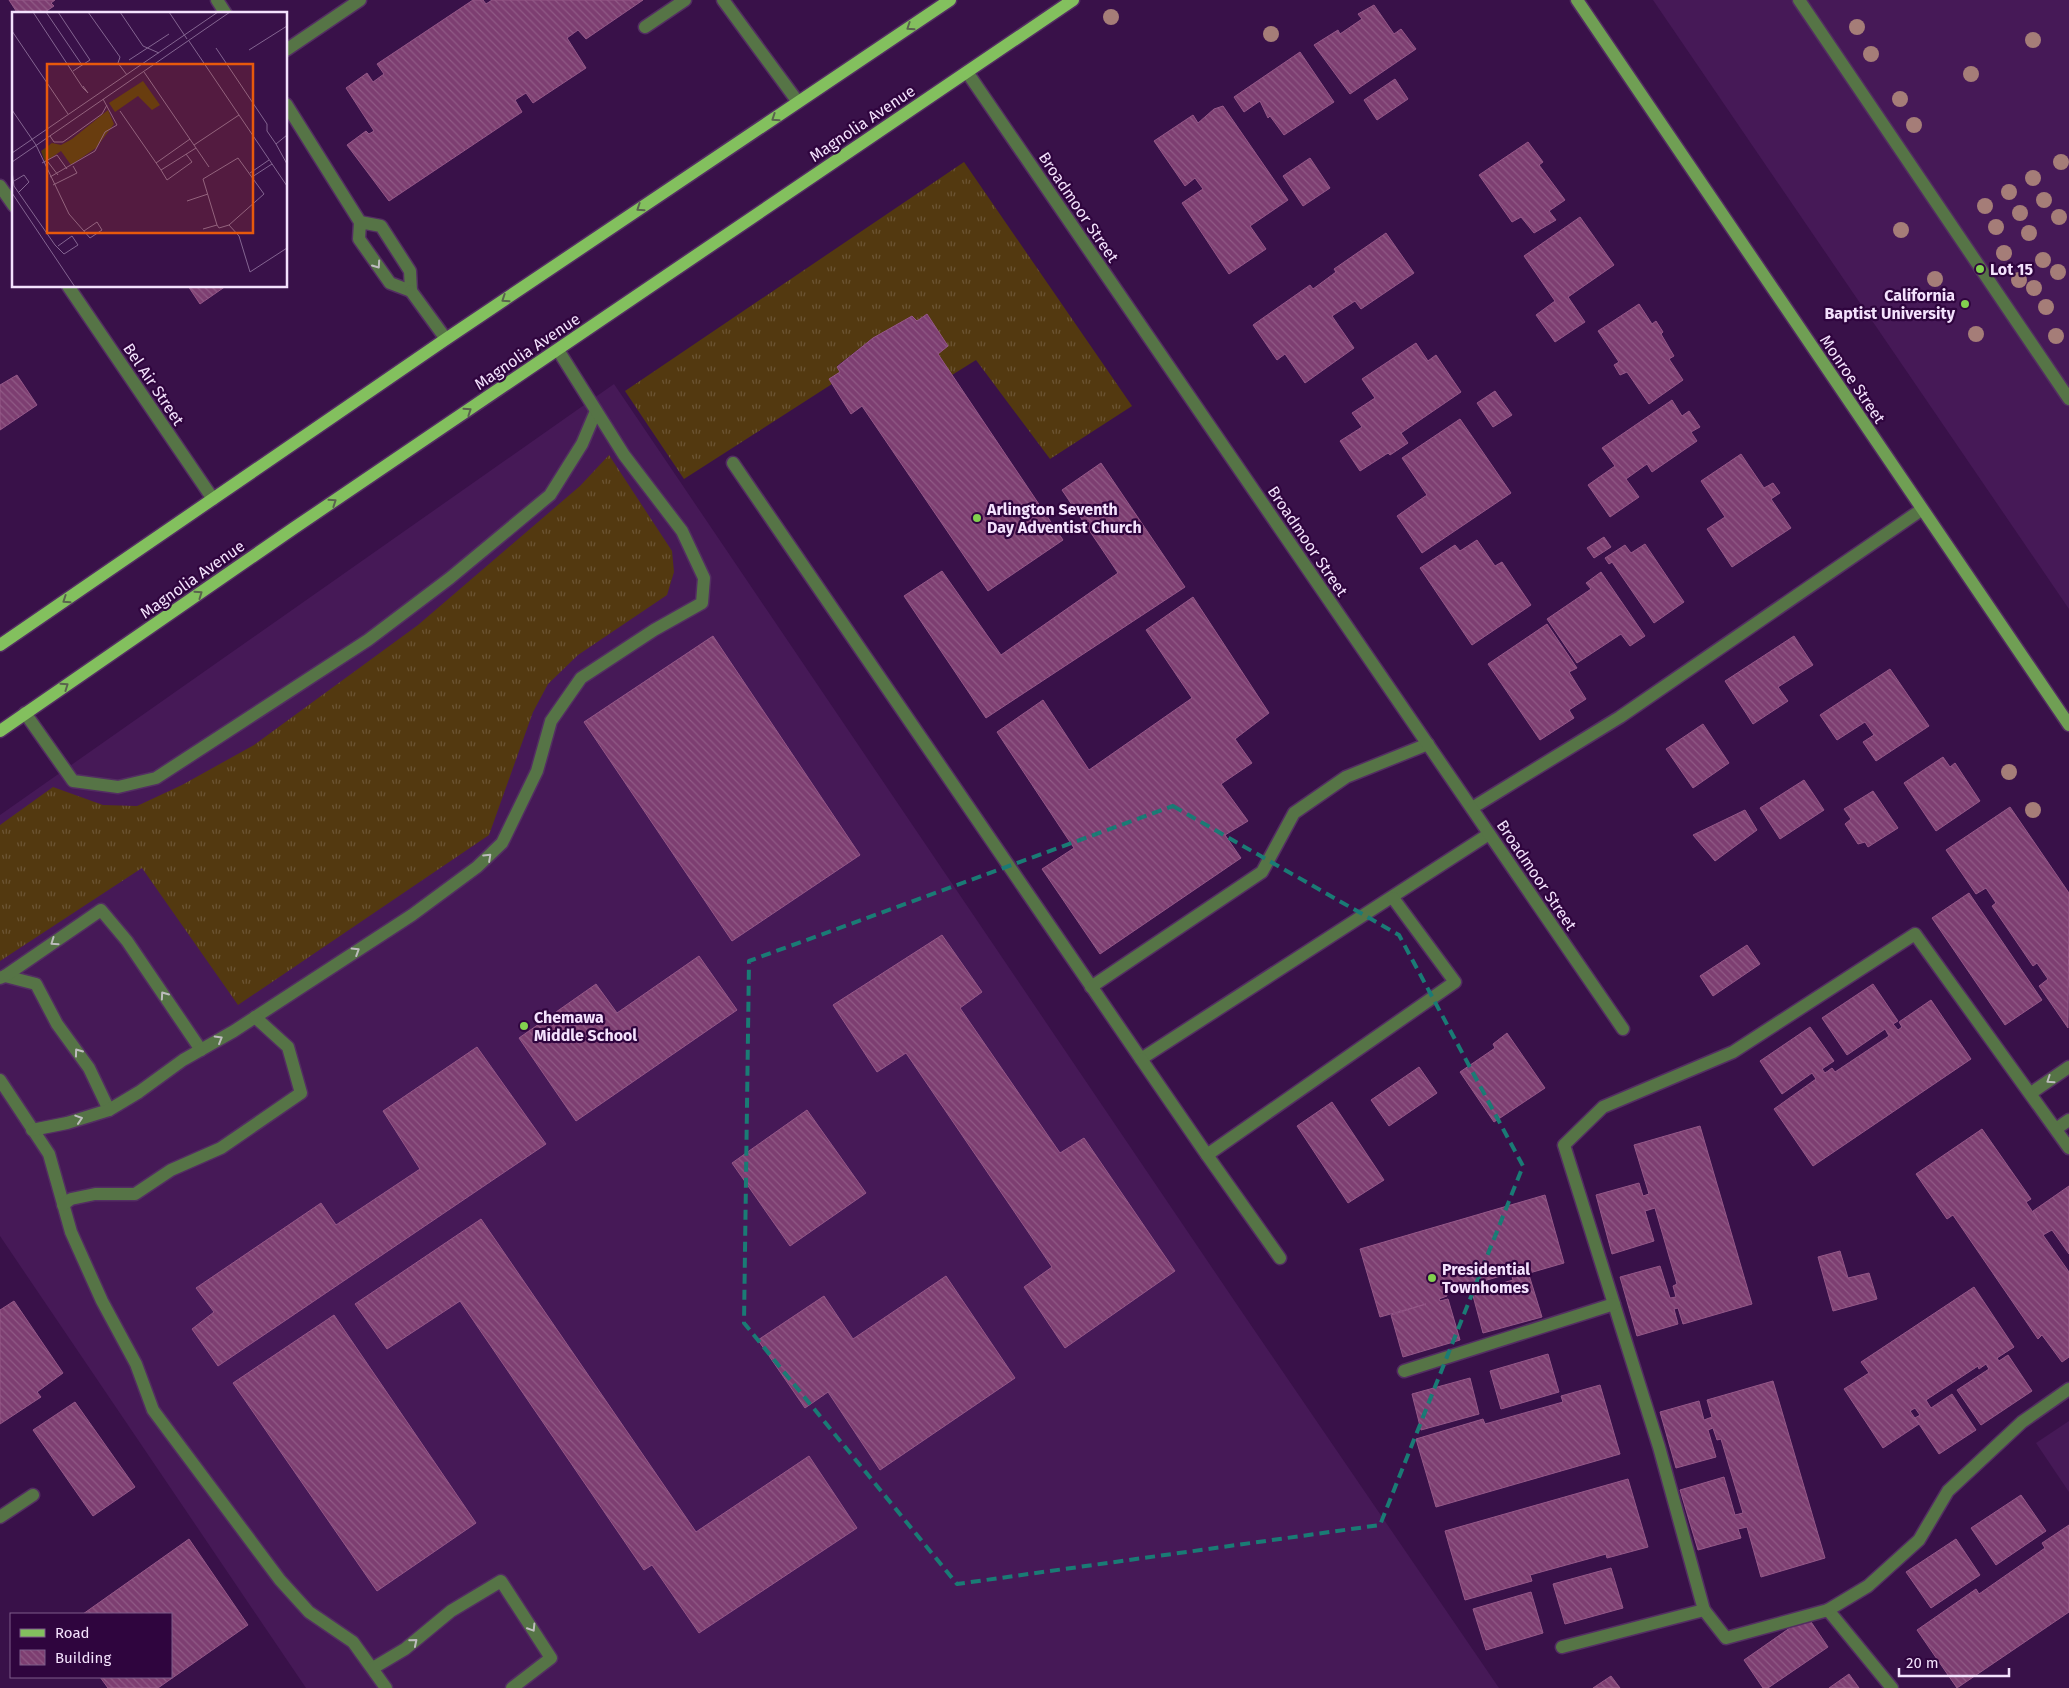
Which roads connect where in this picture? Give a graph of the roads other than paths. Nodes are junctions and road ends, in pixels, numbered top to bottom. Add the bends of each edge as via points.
1 (217, 0) edge
2 (360, 0) edge
3 (685, 0) edge
4 (723, 0) edge
5 (950, 0) edge
6 (1073, 0) edge
7 (1577, 0) edge
8 (1799, 0) edge
9 (347, 4) edge
10 (225, 12) edge
11 (645, 26) dead end
12 (288, 48) edge
13 (967, 72) junction
14 (798, 102) junction
15 (288, 107) edge
16 (0, 186) edge
17 (12, 203) edge
18 (360, 222) junction
19 (69, 288) edge
20 (411, 291) junction
21 (446, 338) junction
22 (558, 350) junction
23 (2069, 399) edge
24 (596, 411) junction
25 (734, 463) dead end
26 (213, 499) junction
27 (1922, 510) junction
28 (0, 645) edge
29 (25, 714) junction
30 (2069, 725) edge
31 (0, 731) edge
32 (1428, 744) junction
33 (1472, 808) junction
34 (1489, 834) junction
35 (1393, 898) junction
36 (3, 977) edge
37 (1091, 987) junction
38 (255, 1017) junction
39 (1623, 1029) dead end
40 (201, 1050) junction
41 (1141, 1059) junction
42 (2069, 1067) edge
43 (0, 1080) edge
44 (2031, 1093) junction
45 (109, 1110) junction
46 (2069, 1120) edge
47 (2056, 1129) junction
48 (32, 1130) junction
49 (2069, 1148) edge
50 (1207, 1155) junction
51 (63, 1205) junction
52 (1280, 1258) dead end
53 (1614, 1304) junction
54 (1404, 1371) dead end
55 (2069, 1388) edge
56 (33, 1494) dead end
57 (0, 1517) edge
58 (1704, 1610) junction
59 (1828, 1610) junction
60 (1562, 1648) dead end
61 (374, 1668) junction
62 (386, 1688) edge
63 (512, 1688) edge
64 (1892, 1688) edge

1 - 10 street
2 - 9 street
3 - 11 street
4 - 14 street
5 -> 14 main road
6 - 13 main road, Magnolia Avenue
7 - 27 street, Monroe Street
8 - 23 street
9 - 12 street
13 - 22 main road, Magnolia Avenue
13 - 32 street, Broadmoor Street
14 -> 21 main road
15 - 18 street
16 - 17 street
18 -> 20 street via 359,239 390,284
18 - 20 street via 381,226 410,271
19 - 26 street, Bel Air Street
20 - 21 street
21 - 26 main road
22 - 24 street
29 -> 22 main road, Magnolia Avenue
24 - 29 street via 582,444 550,495 542,502 368,640 156,778 118,788 73,781
38 -> 24 street via 412,915 477,867 502,843 537,771 551,721 581,678 702,603 704,578 682,531 624,455
25 - 37 street
26 -> 28 main road
27 - 30 street, Monroe Street
27 - 33 street via 1620,716
29 - 31 main road, Magnolia Avenue
32 - 33 street, Broadmoor Street
32 - 37 street via 1346,777 1294,812 1262,872
33 - 34 street, Broadmoor Street
34 - 35 street
34 - 39 street, Broadmoor Street
35 - 41 street
35 - 50 street via 1455,982
40 -> 36 street via 127,941 101,910
45 -> 36 street via 89,1068 57,1024 36,984
37 - 41 street
40 -> 38 street
38 - 51 street via 288,1047 301,1093 221,1148 171,1170 135,1194 95,1194 71,1198
40 - 45 street
41 - 50 street
42 -> 44 street
43 - 48 street
44 - 47 street
44 - 53 street via 1915,934 1733,1052 1603,1107 1564,1145
48 -> 45 street
46 - 47 street
47 - 49 street
48 - 51 street via 49,1154
50 - 52 street
51 - 61 street via 71,1232 102,1301 136,1364 155,1413 280,1580 309,1612 353,1642
53 - 54 street
53 - 58 street via 1659,1448
55 - 59 street via 2022,1422 1948,1492 1919,1540 1868,1586
56 - 57 street
58 - 59 street via 1726,1638
58 - 60 street
59 - 64 street
61 - 62 street
61 -> 63 street via 405,1649 451,1611 501,1581 551,1658

